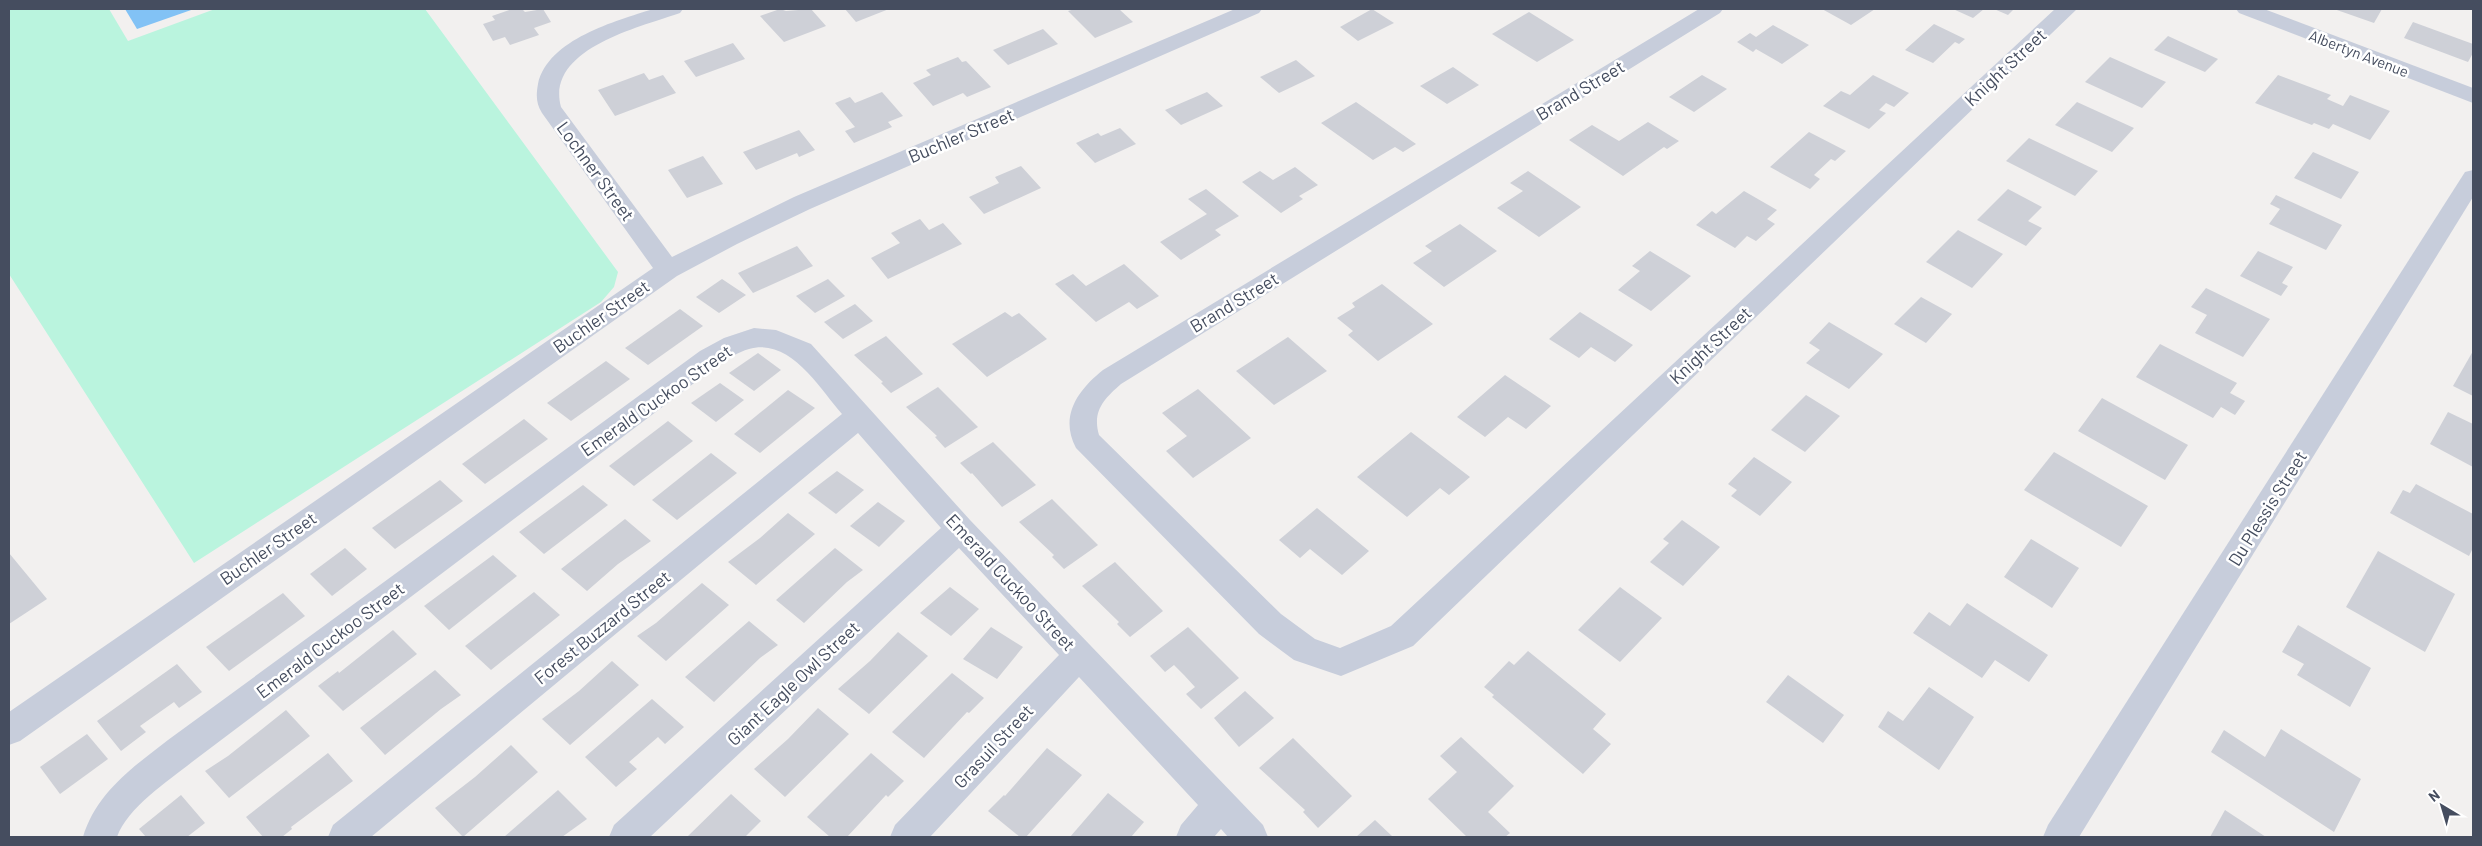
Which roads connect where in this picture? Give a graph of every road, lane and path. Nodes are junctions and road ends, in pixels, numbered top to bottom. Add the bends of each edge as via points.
1 (673, 9) edge
2 (1252, 9) edge
3 (1713, 9) edge
4 (2067, 9) edge
5 (2246, 9) edge
6 (2473, 96) edge
7 (2473, 178) edge
8 (668, 270) junction
9 (859, 416) junction
10 (960, 529) junction
11 (1080, 656) junction
12 (1341, 662) joint
13 (9, 730) edge
14 (1220, 804) junction
15 (100, 837) edge
16 (345, 837) edge
17 (626, 837) edge
18 (907, 837) edge
19 (1193, 837) edge
20 (1251, 837) edge
21 (2060, 837) edge

1 - 8 street, Lochner Street via 590,40 557,65 547,93 550,108
2 - 8 street, Buchler Street via 802,203
3 - 12 street, Brand Street via 1112,377 1094,391 1085,406 1081,425 1086,440 1270,624 1305,650
4 - 12 street, Knight Street via 1402,636
5 - 6 street, Albertyn Avenue
7 - 21 street, Du Plessis Street
8 - 13 street, Buchler Street
9 - 10 street, Emerald Cuckoo Street
9 - 15 street, Emerald Cuckoo Street via 802,351 770,337 732,344 180,752 130,794 115,810
9 - 16 street, Forest Buzzard Street
10 - 11 street, Emerald Cuckoo Street
10 - 17 street, Giant Eagle Owl Street
11 - 14 street, Emerald Cuckoo Street
11 - 18 street, Grasuil Street
14 - 19 street
14 - 20 street, Emerald Cuckoo Street

